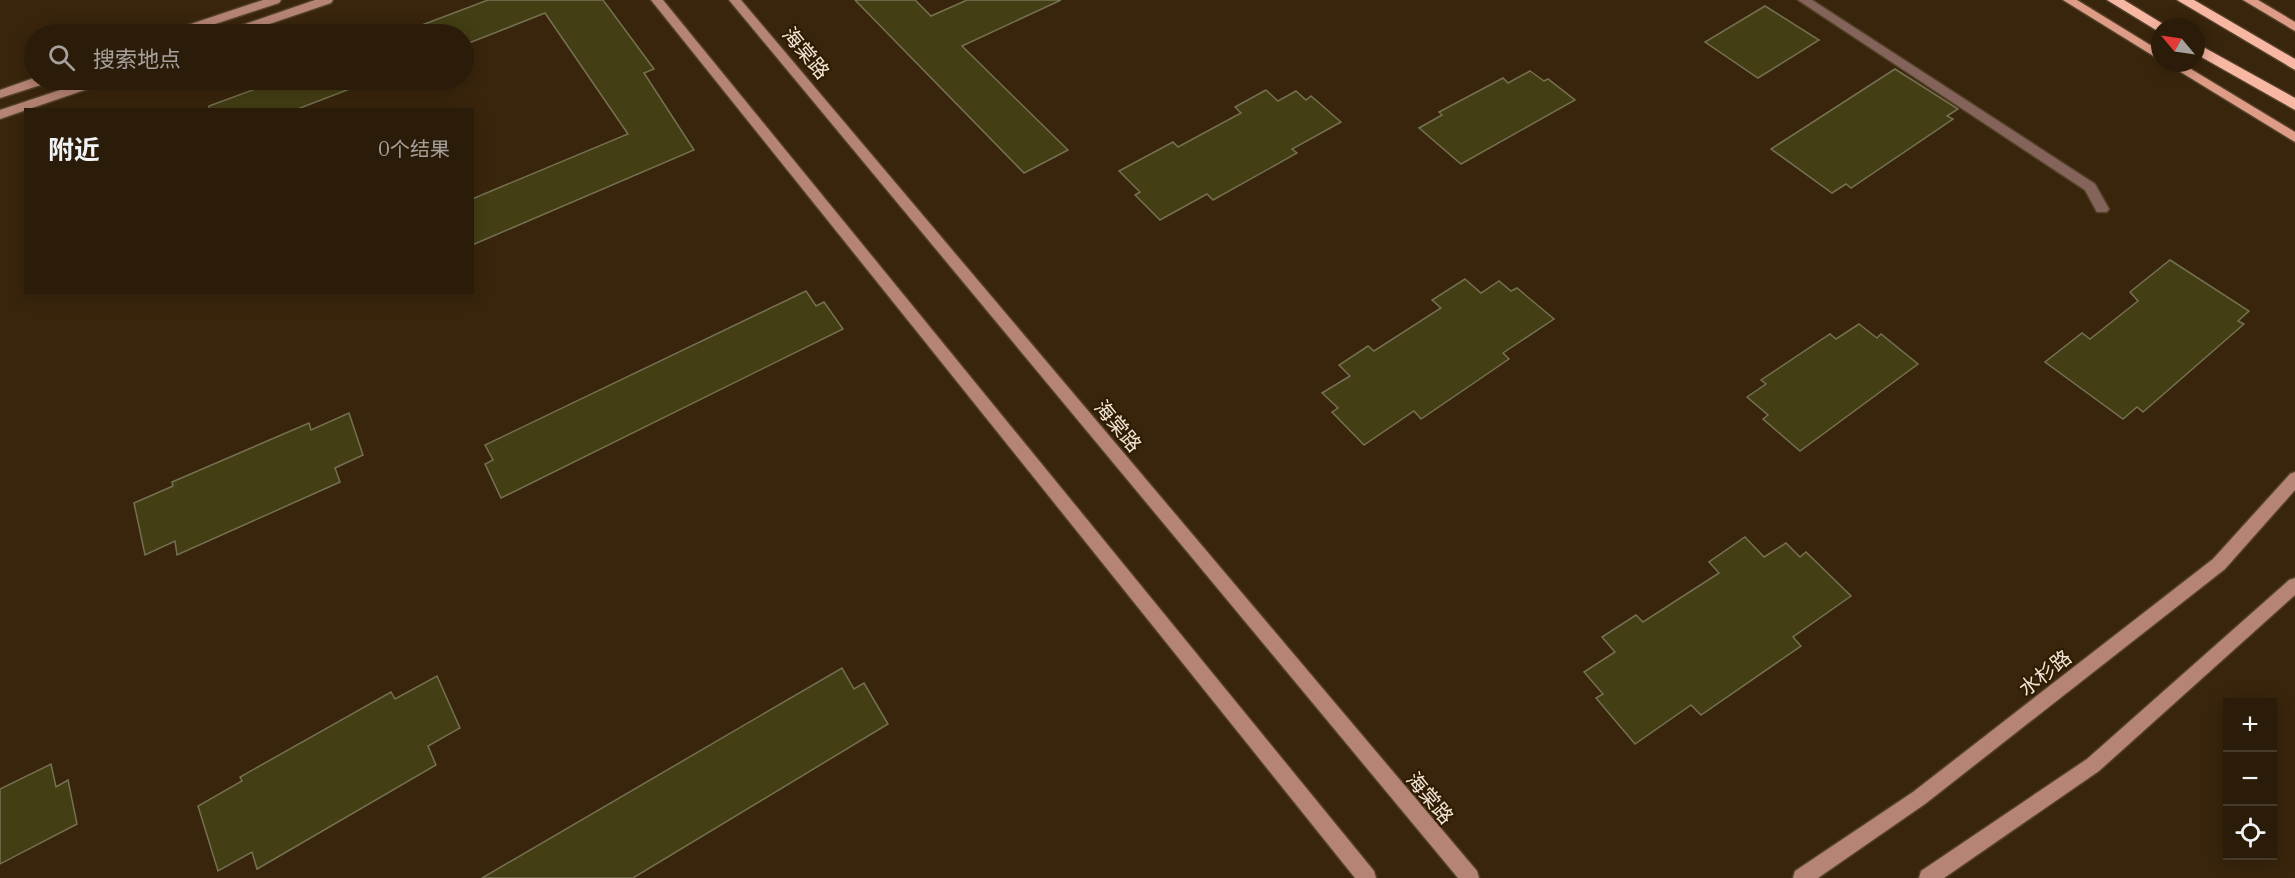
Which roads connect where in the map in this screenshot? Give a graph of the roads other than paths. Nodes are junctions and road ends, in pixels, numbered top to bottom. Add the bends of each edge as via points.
1 (275, 0) edge
2 (327, 0) edge
3 (657, 0) edge
4 (735, 0) edge
5 (1804, 0) edge
6 (2069, 0) edge
7 (2114, 0) edge
8 (2184, 0) edge
9 (2249, 0) edge
10 (2151, 21) edge
11 (204, 24) edge
12 (258, 24) edge
13 (2295, 27) edge
14 (2151, 50) edge
15 (2205, 53) edge
16 (2295, 65) edge
17 (2187, 72) edge
18 (24, 86) edge
19 (71, 90) edge
20 (0, 94) edge
21 (2295, 105) edge
22 (0, 115) edge
23 (2295, 138) edge
24 (2102, 210) dead end
25 (2295, 478) edge
26 (2295, 585) edge
27 (1367, 878) edge
28 (1470, 878) edge
29 (1802, 878) edge
30 (1928, 878) edge

1 - 11 street
2 - 12 street
3 - 27 street
4 - 28 street, 海棠路
5 - 24 lane via 2090,187
6 - 14 main road
7 - 10 highway
8 - 16 highway
9 - 13 main road
15 - 21 highway
17 - 23 main road
18 - 20 street
19 - 22 street
25 - 29 street, 水杉路 via 2219,564 1919,798
26 - 30 street via 2093,765

